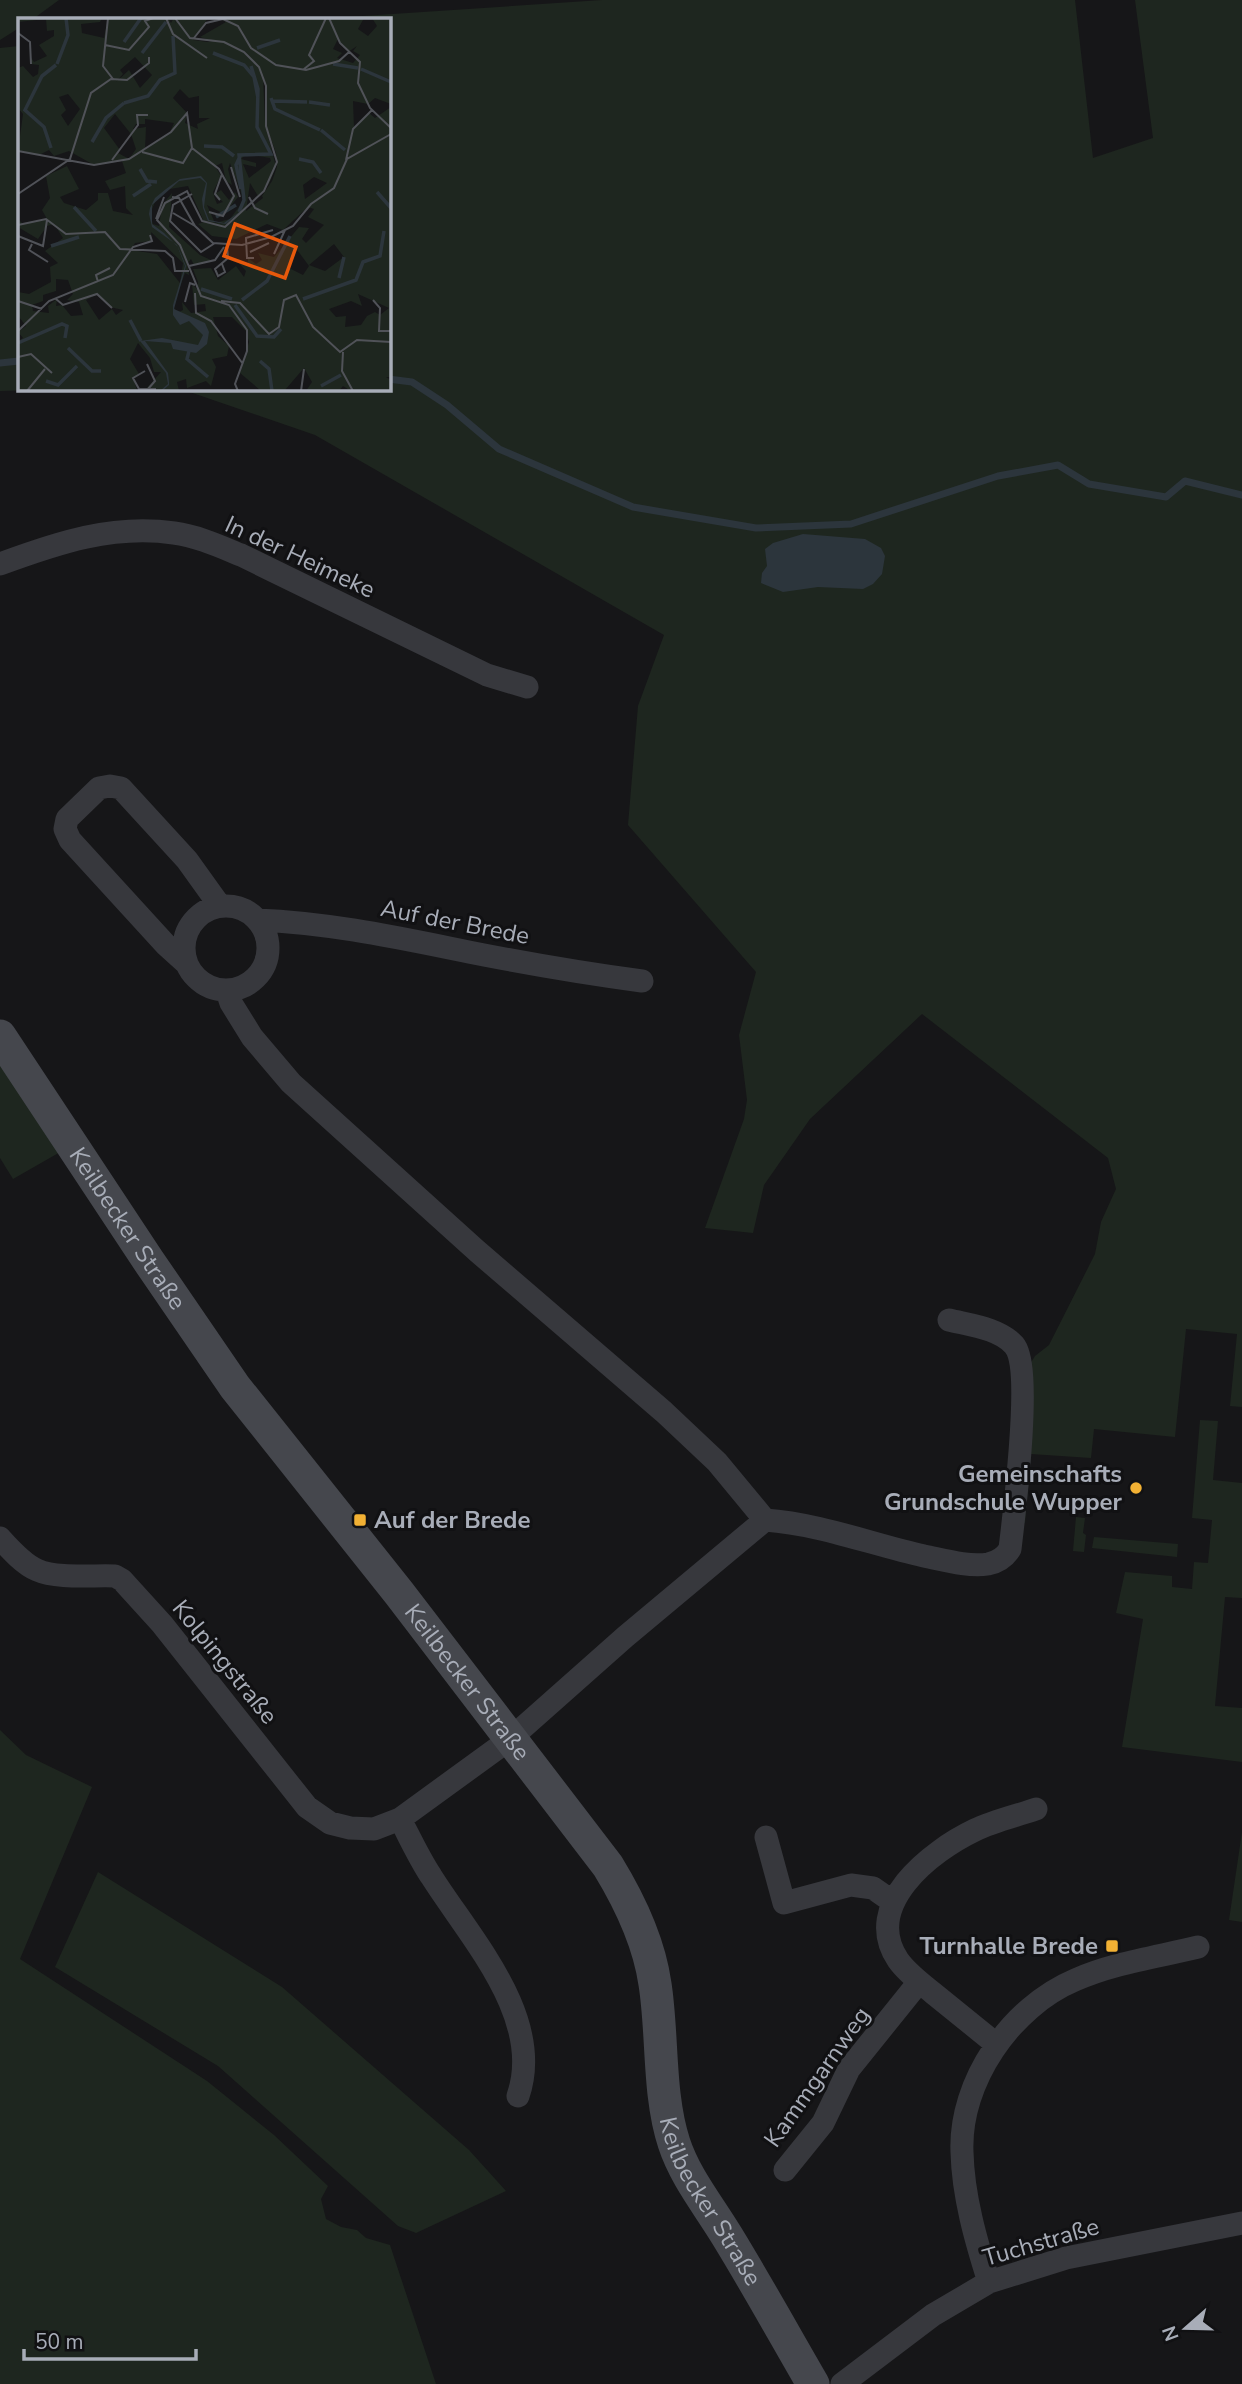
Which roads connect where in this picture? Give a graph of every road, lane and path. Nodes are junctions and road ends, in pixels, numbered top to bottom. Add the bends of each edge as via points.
1 (0, 564) edge
2 (527, 687) dead end
3 (220, 906) junction
4 (257, 920) junction
5 (187, 964) junction
6 (642, 981) dead end
7 (227, 991) junction
8 (0, 1036) edge
9 (949, 1320) dead end
10 (765, 1520) junction
11 (0, 1538) edge
12 (510, 1739) junction
13 (1036, 1809) dead end
14 (400, 1819) junction
15 (766, 1838) dead end
16 (893, 1902) junction
17 (1198, 1947) dead end
18 (919, 1982) junction
19 (996, 2044) junction
20 (518, 2096) dead end
21 (785, 2170) dead end
22 (1242, 2222) edge
23 (989, 2282) junction
24 (813, 2384) edge
25 (842, 2384) edge

1 - 2 street, In der Heimeke via 88,536 176,533 241,555 487,676
3 - 4 street, Auf der Brede via 240,908
3 - 5 street via 201,914 188,930
3 - 5 street via 187,860 121,788 99,788 67,819 70,840
4 - 6 street, Auf der Brede via 342,926
4 - 7 street via 268,947 265,966 252,981
5 - 7 street via 205,984
7 - 10 street via 252,1037 291,1083 664,1412 717,1462
8 - 12 main road, Keilbecker Straße via 235,1387
9 - 10 street via 998,1334 1019,1354 1020,1441 1008,1552 990,1563 949,1561 797,1522
10 - 12 street
11 - 14 street, Kolpingstraße via 36,1570 115,1576 131,1587 317,1815 330,1823 360,1829
12 - 14 street, Kolpingstraße
12 - 24 main road, Keilbecker Straße via 608,1866 631,1906 655,1983 674,2144
13 - 16 street via 956,1840 918,1869
14 - 20 street via 429,1873 501,1983 516,2016 525,2052
15 - 16 street via 784,1903 851,1885 873,1888
16 - 18 street via 888,1928 893,1950
17 - 19 street via 1076,1979 1034,2005
18 - 19 street
18 - 21 street, Kammgarnweg via 849,2069 823,2123
19 - 23 street via 971,2097 962,2151 971,2215
22 - 23 street, Tuchstraße via 1066,2258
23 - 25 street, Tuchstraße via 933,2315

